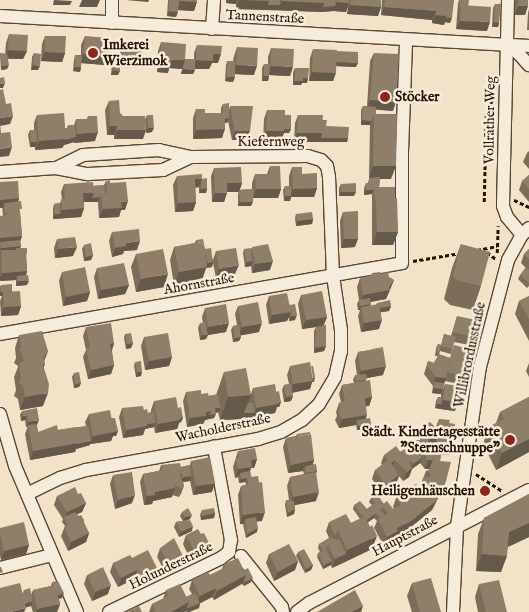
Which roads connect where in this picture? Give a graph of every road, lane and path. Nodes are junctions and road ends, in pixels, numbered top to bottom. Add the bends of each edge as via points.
1 (112, 0) edge
2 (214, 0) edge
3 (508, 0) edge
4 (0, 16) edge
5 (112, 23) junction
6 (212, 29) junction
7 (406, 41) junction
8 (507, 45) junction
9 (529, 46) edge
10 (529, 65) edge
11 (506, 80) junction
12 (191, 158) junction
13 (56, 168) junction
14 (0, 172) edge
15 (484, 202) dead end
16 (503, 206) junction
17 (525, 231) edge
18 (497, 246) junction
19 (482, 249) junction
20 (473, 250) edge
21 (464, 252) edge
22 (497, 260) junction
23 (402, 263) junction
24 (333, 276) junction
25 (502, 280) junction
26 (0, 334) edge
27 (0, 414) edge
28 (214, 447) junction
29 (466, 461) junction
30 (529, 490) edge
31 (27, 494) junction
32 (517, 496) junction
33 (457, 526) junction
34 (52, 555) junction
35 (241, 556) dead end
36 (0, 568) edge
37 (78, 612) edge
38 (109, 612) edge
39 (282, 612) edge
40 (297, 612) edge
41 (454, 612) edge

1 - 5 street
2 - 6 street
3 - 8 street, Vollrather Weg
4 - 5 street, Tannenstraße
5 - 6 street, Tannenstraße
6 - 7 street, Tannenstraße
7 - 8 street, Tannenstraße
7 - 23 street
8 - 9 street, Tannenstraße
8 - 10 street
8 - 11 street, Vollrather Weg
11 - 15 path via 494,93 486,116
11 - 16 street, Vollrather Weg
12 - 13 street, Kiefernweg via 163,170 88,174
12 - 13 street, Kiefernweg via 159,150 86,155
12 - 24 street, Kiefernweg via 308,156 322,161 329,177
13 - 14 street, Kiefernweg
16 - 17 street via 507,217
16 - 18 path via 498,215
17 - 25 street, Willibrordusstraße via 510,255
18 - 19 path
18 - 22 path
19 - 20 path
19 - 22 path
21 - 23 path
22 - 25 path
23 - 24 street, Ahornstraße
24 - 26 street, Ahornstraße
24 - 28 street, Wacholderstraße via 341,352 335,377 323,398 307,416 281,432
25 - 29 street, Willibrordusstraße via 480,367
27 - 31 street via 12,458
28 - 31 street, Wacholderstraße via 86,470
28 - 38 street, Holunderstraße via 231,540 229,552
29 - 32 path via 481,479
29 - 33 street, Willibrordusstraße
30 - 32 street, Hauptstraße
31 - 34 street
32 - 33 street, Hauptstraße
33 - 40 street, Hauptstraße
33 - 41 street, Willibrordusstraße
34 - 36 street
34 - 37 street
35 - 39 street via 282,607

